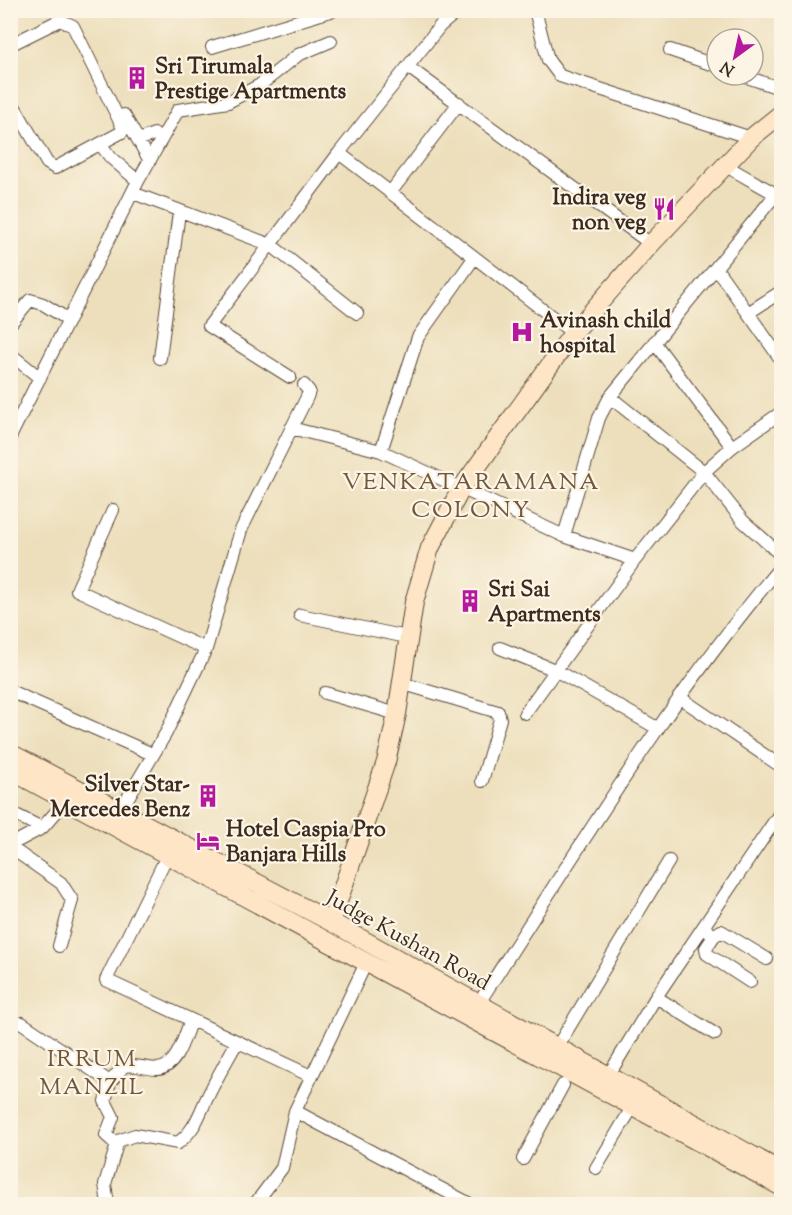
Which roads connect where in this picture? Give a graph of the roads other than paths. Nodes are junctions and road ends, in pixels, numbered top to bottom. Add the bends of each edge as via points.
1 (334, 10) edge
2 (459, 10) edge
3 (535, 10) edge
4 (331, 41) dead end
5 (10, 45) edge
6 (212, 47) dead end
7 (670, 50) dead end
8 (705, 62) edge
9 (408, 67) junction
10 (101, 72) dead end
11 (765, 83) edge
12 (782, 89) edge
13 (10, 99) edge
14 (459, 103) junction
15 (782, 113) edge
16 (153, 134) dead end
17 (751, 138) junction
18 (138, 140) junction
19 (101, 145) junction
20 (339, 153) junction
21 (150, 161) junction
22 (726, 166) junction
23 (138, 181) junction
24 (133, 193) junction
25 (390, 193) junction
26 (779, 196) edge
27 (179, 212) junction
28 (271, 244) junction
29 (651, 244) junction
30 (474, 258) junction
31 (716, 268) junction
32 (782, 291) edge
33 (357, 313) dead end
34 (748, 313) junction
35 (69, 320) junction
36 (10, 324) edge
37 (573, 333) junction
38 (654, 342) junction
39 (10, 354) edge
40 (160, 358) dead end
41 (782, 362) edge
42 (290, 377) dead end
43 (40, 378) junction
44 (304, 385) dead end
45 (610, 397) junction
46 (782, 412) edge
47 (291, 428) junction
48 (10, 437) edge
49 (732, 447) junction
50 (381, 451) junction
51 (704, 472) junction
52 (461, 489) junction
53 (113, 510) dead end
54 (564, 536) junction
55 (782, 556) edge
56 (635, 560) junction
57 (782, 565) edge
58 (300, 615) dead end
59 (407, 637) junction
60 (500, 648) dead end
61 (206, 650) junction
62 (555, 670) junction
63 (401, 683) junction
64 (10, 691) edge
65 (325, 693) dead end
66 (679, 697) junction
67 (525, 713) dead end
68 (397, 714) junction
69 (657, 728) junction
70 (10, 753) edge
71 (152, 754) junction
72 (782, 767) edge
73 (10, 770) edge
74 (482, 781) dead end
75 (66, 801) junction
76 (782, 810) edge
77 (120, 811) junction
78 (10, 812) edge
79 (42, 828) junction
80 (10, 846) edge
81 (168, 854) junction
82 (669, 861) dead end
83 (332, 922) junction
84 (703, 927) junction
85 (714, 936) junction
86 (58, 946) dead end
87 (767, 959) dead end
88 (366, 963) junction
89 (750, 982) dead end
90 (656, 998) junction
91 (478, 1004) junction
92 (191, 1020) junction
93 (22, 1023) dead end
94 (715, 1034) dead end
95 (237, 1042) junction
96 (556, 1047) junction
97 (311, 1076) junction
98 (110, 1082) junction
99 (604, 1082) junction
100 (563, 1085) dead end
101 (633, 1106) junction
102 (295, 1111) junction
103 (116, 1144) junction
104 (523, 1159) dead end
105 (596, 1168) dead end
106 (782, 1172) edge
107 (782, 1187) edge
108 (108, 1204) edge
109 (255, 1204) edge
110 (470, 1204) edge

1 - 6 street
2 - 9 street via 440,26
3 - 17 street via 548,60 560,76
4 - 21 street via 298,55 260,85 228,102 178,110
5 - 19 street via 60,20 73,26 123,128 120,135
7 - 8 street
9 - 14 street
9 - 20 street
10 - 18 street
11 - 12 street
13 - 19 street via 50,166 60,166
14 - 25 street
14 - 29 street
15 - 17 main road
16 - 18 street
17 - 22 main road
18 - 21 street
19 - 23 street
20 - 25 street
20 - 28 street
21 - 23 street
22 - 26 street
22 - 29 main road
23 - 24 street
24 - 27 street
24 - 35 street
25 - 30 street
26 - 31 street
27 - 28 street
27 - 40 street
28 - 33 street
28 - 42 street via 209,326
29 - 37 main road
30 - 37 street
30 - 50 street via 418,337
31 - 34 street
31 - 38 street
32 - 34 street
34 - 41 street
35 - 36 street via 30,300
35 - 43 street
37 - 52 main road
38 - 45 street
38 - 49 street
39 - 43 street
43 - 48 street
44 - 47 street via 309,391
45 - 51 street
45 - 54 street via 599,418
46 - 49 street
47 - 50 street
47 - 61 street via 241,530
49 - 51 street
50 - 52 street
51 - 55 street via 742,521
51 - 56 street
52 - 54 street
52 - 59 main road via 430,548
53 - 61 street via 77,590
54 - 56 street
56 - 62 street
57 - 66 street via 732,624
58 - 59 street
59 - 63 main road
60 - 62 street
61 - 71 street
62 - 67 street
62 - 69 street
63 - 68 main road
63 - 74 street via 498,712 500,718
64 - 71 street
65 - 68 street
66 - 69 street
66 - 72 street
68 - 83 main road via 386,762
69 - 91 street
70 - 77 main road, Judge Kushan Road
71 - 77 street
73 - 75 main road, Judge Kushan Road
75 - 79 street
75 - 81 main road, Judge Kushan Road
76 - 84 street
77 - 83 main road, Judge Kushan Road
78 - 79 street
79 - 80 street
80 - 86 street via 61,883 72,900
81 - 88 main road, Judge Kushan Road
81 - 92 street via 106,980
82 - 96 street
83 - 91 main road, Judge Kushan Road
84 - 85 street
84 - 90 street
85 - 87 street via 721,931
85 - 89 street via 706,948 707,954
88 - 97 street
88 - 99 main road, Judge Kushan Road
90 - 94 street
90 - 99 street
91 - 96 main road, Judge Kushan Road
92 - 95 street
92 - 98 street via 174,1060 168,1065 158,1069 124,1066
93 - 98 street
95 - 97 street
95 - 103 street via 200,1118 186,1137 178,1143 135,1135
96 - 99 main road, Judge Kushan Road
97 - 102 street
98 - 103 street via 105,1101 113,1116 106,1135
99 - 101 main road, Judge Kushan Road
99 - 106 main road, Judge Kushan Road
100 - 104 street
101 - 105 street
101 - 107 main road, Judge Kushan Road
102 - 109 street via 282,1168
102 - 110 street
103 - 108 street via 105,1184

